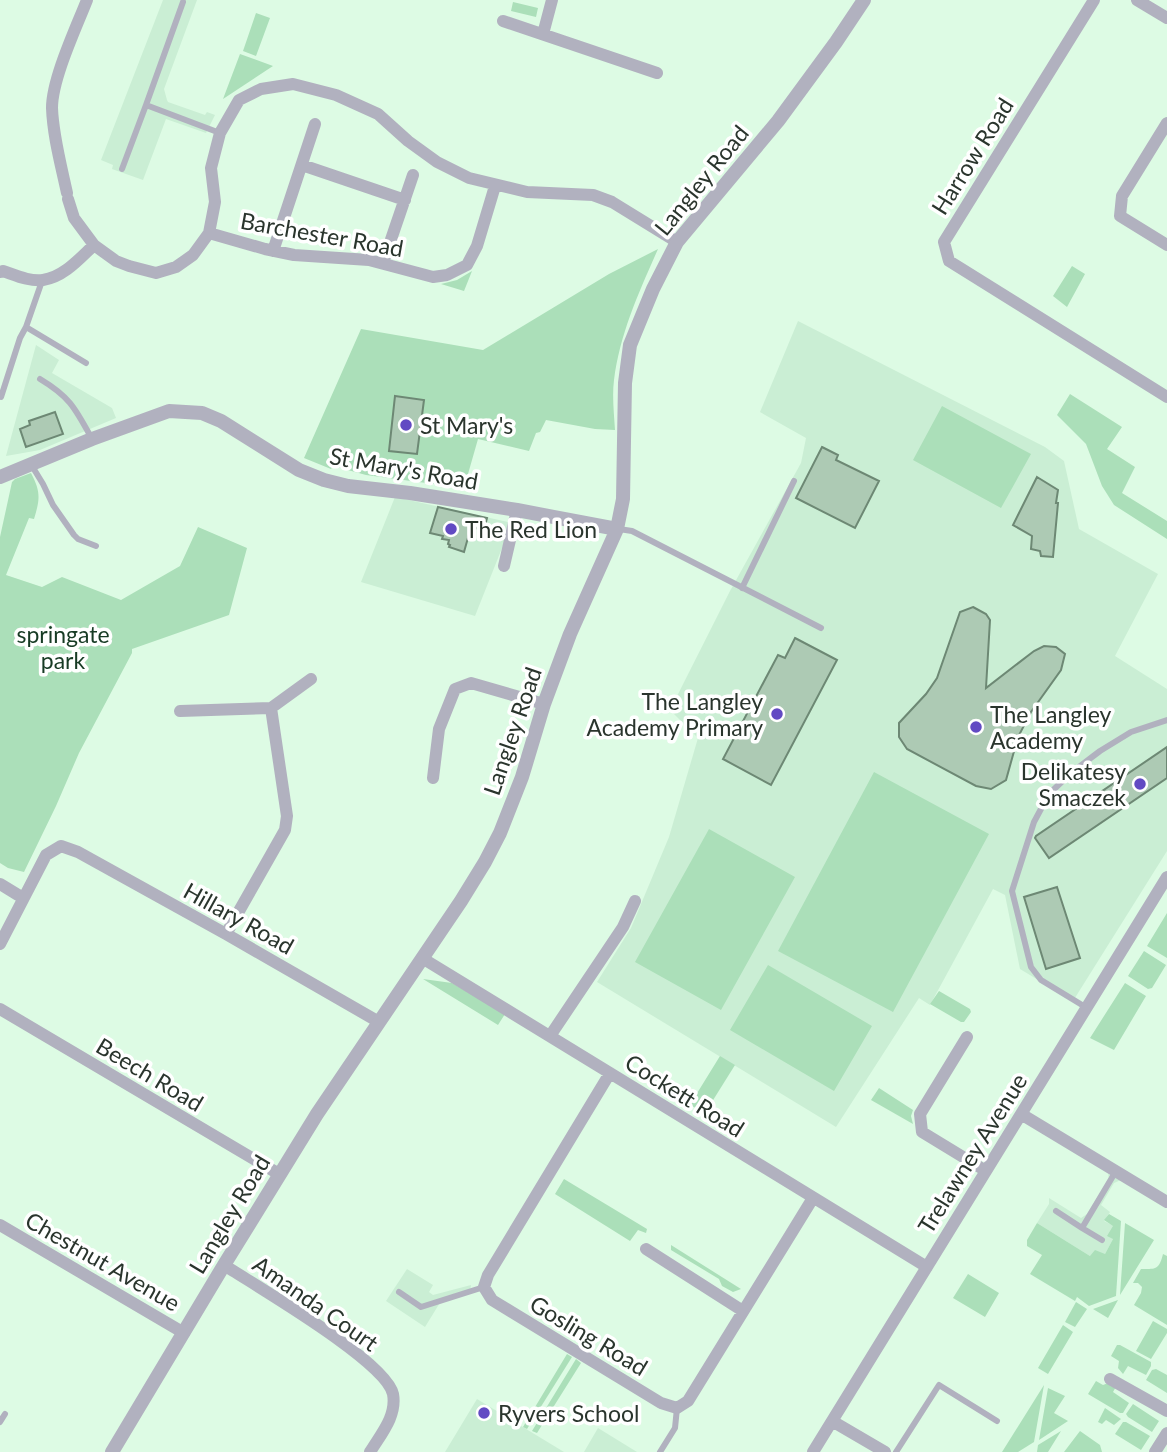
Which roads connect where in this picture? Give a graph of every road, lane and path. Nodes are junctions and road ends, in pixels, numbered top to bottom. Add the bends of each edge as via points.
1 (87, 0) edge
2 (552, 0) edge
3 (864, 0) edge
4 (1094, 0) edge
5 (1137, 0) edge
6 (183, 2) dead end
7 (1167, 18) edge
8 (503, 21) dead end
9 (543, 34) junction
10 (657, 73) dead end
11 (146, 105) junction
12 (1167, 123) edge
13 (315, 124) dead end
14 (220, 133) junction
15 (302, 164) junction
16 (122, 169) dead end
17 (413, 175) dead end
18 (495, 186) junction
19 (405, 200) junction
20 (208, 233) junction
21 (677, 242) junction
22 (94, 245) junction
23 (1167, 245) edge
24 (273, 251) junction
25 (383, 263) junction
26 (0, 272) edge
27 (41, 281) junction
28 (26, 327) junction
29 (86, 363) dead end
30 (40, 379) dead end
31 (1, 397) edge
32 (1167, 397) edge
33 (92, 439) junction
34 (31, 464) junction
35 (0, 477) edge
36 (794, 481) dead end
37 (517, 510) junction
38 (617, 529) junction
39 (96, 546) dead end
40 (504, 566) dead end
41 (741, 588) junction
42 (821, 628) dead end
43 (311, 679) dead end
44 (544, 704) junction
45 (271, 708) junction
46 (180, 711) dead end
47 (1167, 720) edge
48 (433, 778) dead end
49 (1167, 877) edge
50 (0, 884) edge
51 (23, 898) junction
52 (635, 901) dead end
53 (226, 933) junction
54 (0, 944) edge
55 (422, 958) junction
56 (1087, 1008) junction
57 (0, 1009) edge
58 (379, 1022) junction
59 (550, 1036) junction
60 (967, 1037) dead end
61 (610, 1073) junction
62 (1021, 1114) junction
63 (986, 1171) junction
64 (1116, 1171) junction
65 (279, 1174) junction
66 (813, 1198) junction
67 (1167, 1202) edge
68 (1056, 1211) dead end
69 (0, 1225) edge
70 (1082, 1228) junction
71 (1102, 1240) dead end
72 (646, 1249) dead end
73 (224, 1265) junction
74 (927, 1268) junction
75 (484, 1287) junction
76 (399, 1292) dead end
77 (743, 1311) junction
78 (184, 1333) junction
79 (1110, 1379) dead end
80 (677, 1408) junction
81 (1167, 1411) edge
82 (5, 1414) dead end
83 (832, 1421) junction
84 (997, 1421) dead end
85 (0, 1422) edge
86 (1167, 1433) edge
87 (113, 1452) edge
88 (370, 1452) edge
89 (660, 1452) edge
90 (813, 1452) edge
91 (885, 1452) edge
92 (896, 1452) edge
93 (1156, 1452) edge

1 - 22 street via 55,84 52,106 67,196 74,218
2 - 9 street
3 - 21 street, Langley Road via 778,121
4 - 32 street, Harrow Road via 944,242 949,261
5 - 7 street
6 - 11 lane
8 - 9 street
9 - 10 street
11 - 14 lane
11 - 16 lane
12 - 23 street via 1122,196 1120,216
13 - 15 street
14 - 18 street via 239,100 261,89 293,84 336,95 379,114 437,162
14 - 20 street via 211,168 215,202
15 - 19 street
15 - 24 street
17 - 19 street
18 - 21 street via 593,195
18 - 25 street, Barchester Road via 478,246 467,265 433,277
19 - 25 street
20 - 22 street via 193,255 156,273 116,261
20 - 24 street, Barchester Road
21 - 38 street, Langley Road via 630,345 623,499
22 - 27 street via 71,267
24 - 25 street, Barchester Road
26 - 27 street
27 - 28 lane
28 - 29 lane
28 - 31 lane
30 - 33 lane via 73,405
33 - 34 street, St Mary's Road
33 - 37 street, St Mary's Road via 169,411 202,412 324,480
34 - 35 street, St Mary's Road
34 - 39 lane via 74,536
36 - 41 lane
37 - 38 street, St Mary's Road
37 - 40 street
38 - 41 lane via 632,531
38 - 44 street, Langley Road
41 - 42 lane
43 - 45 street
44 - 48 street via 471,683 455,689 439,729
44 - 55 street, Langley Road via 500,833
45 - 46 street
45 - 53 street via 287,816 285,830
47 - 56 lane via 1130,732 1049,794 1034,822 1012,891 1031,967 1041,980
49 - 56 street, Trelawney Avenue
50 - 51 street
51 - 53 street, Hillary Road via 46,855 61,846
51 - 54 street
52 - 59 street via 623,927
53 - 58 street, Hillary Road
55 - 58 street, Langley Road
55 - 59 street, Cockett Road
56 - 62 street, Trelawney Avenue
57 - 65 street, Beech Road
58 - 65 street, Langley Road
59 - 61 street, Cockett Road
60 - 63 street via 920,1114 922,1132
61 - 66 street, Cockett Road
61 - 75 street
62 - 63 street, Trelawney Avenue
62 - 64 street
63 - 74 street, Trelawney Avenue
64 - 67 street
64 - 70 lane
65 - 73 street, Langley Road
66 - 74 street, Cockett Road
66 - 77 street
68 - 70 lane
69 - 78 street, Chestnut Avenue
70 - 71 lane
72 - 77 street
73 - 78 street, Langley Road
73 - 88 street, Amanda Court via 337,1337 380,1374 393,1392 392,1415
74 - 83 street, Trelawney Avenue
75 - 76 lane via 421,1307
75 - 80 street, Gosling Road via 492,1300 661,1403
77 - 80 street via 688,1401
78 - 87 street, Langley Road
79 - 81 street
80 - 89 lane via 675,1428
82 - 85 lane
83 - 90 street, Trelawney Avenue
83 - 91 street
84 - 92 lane via 939,1385
86 - 93 street

